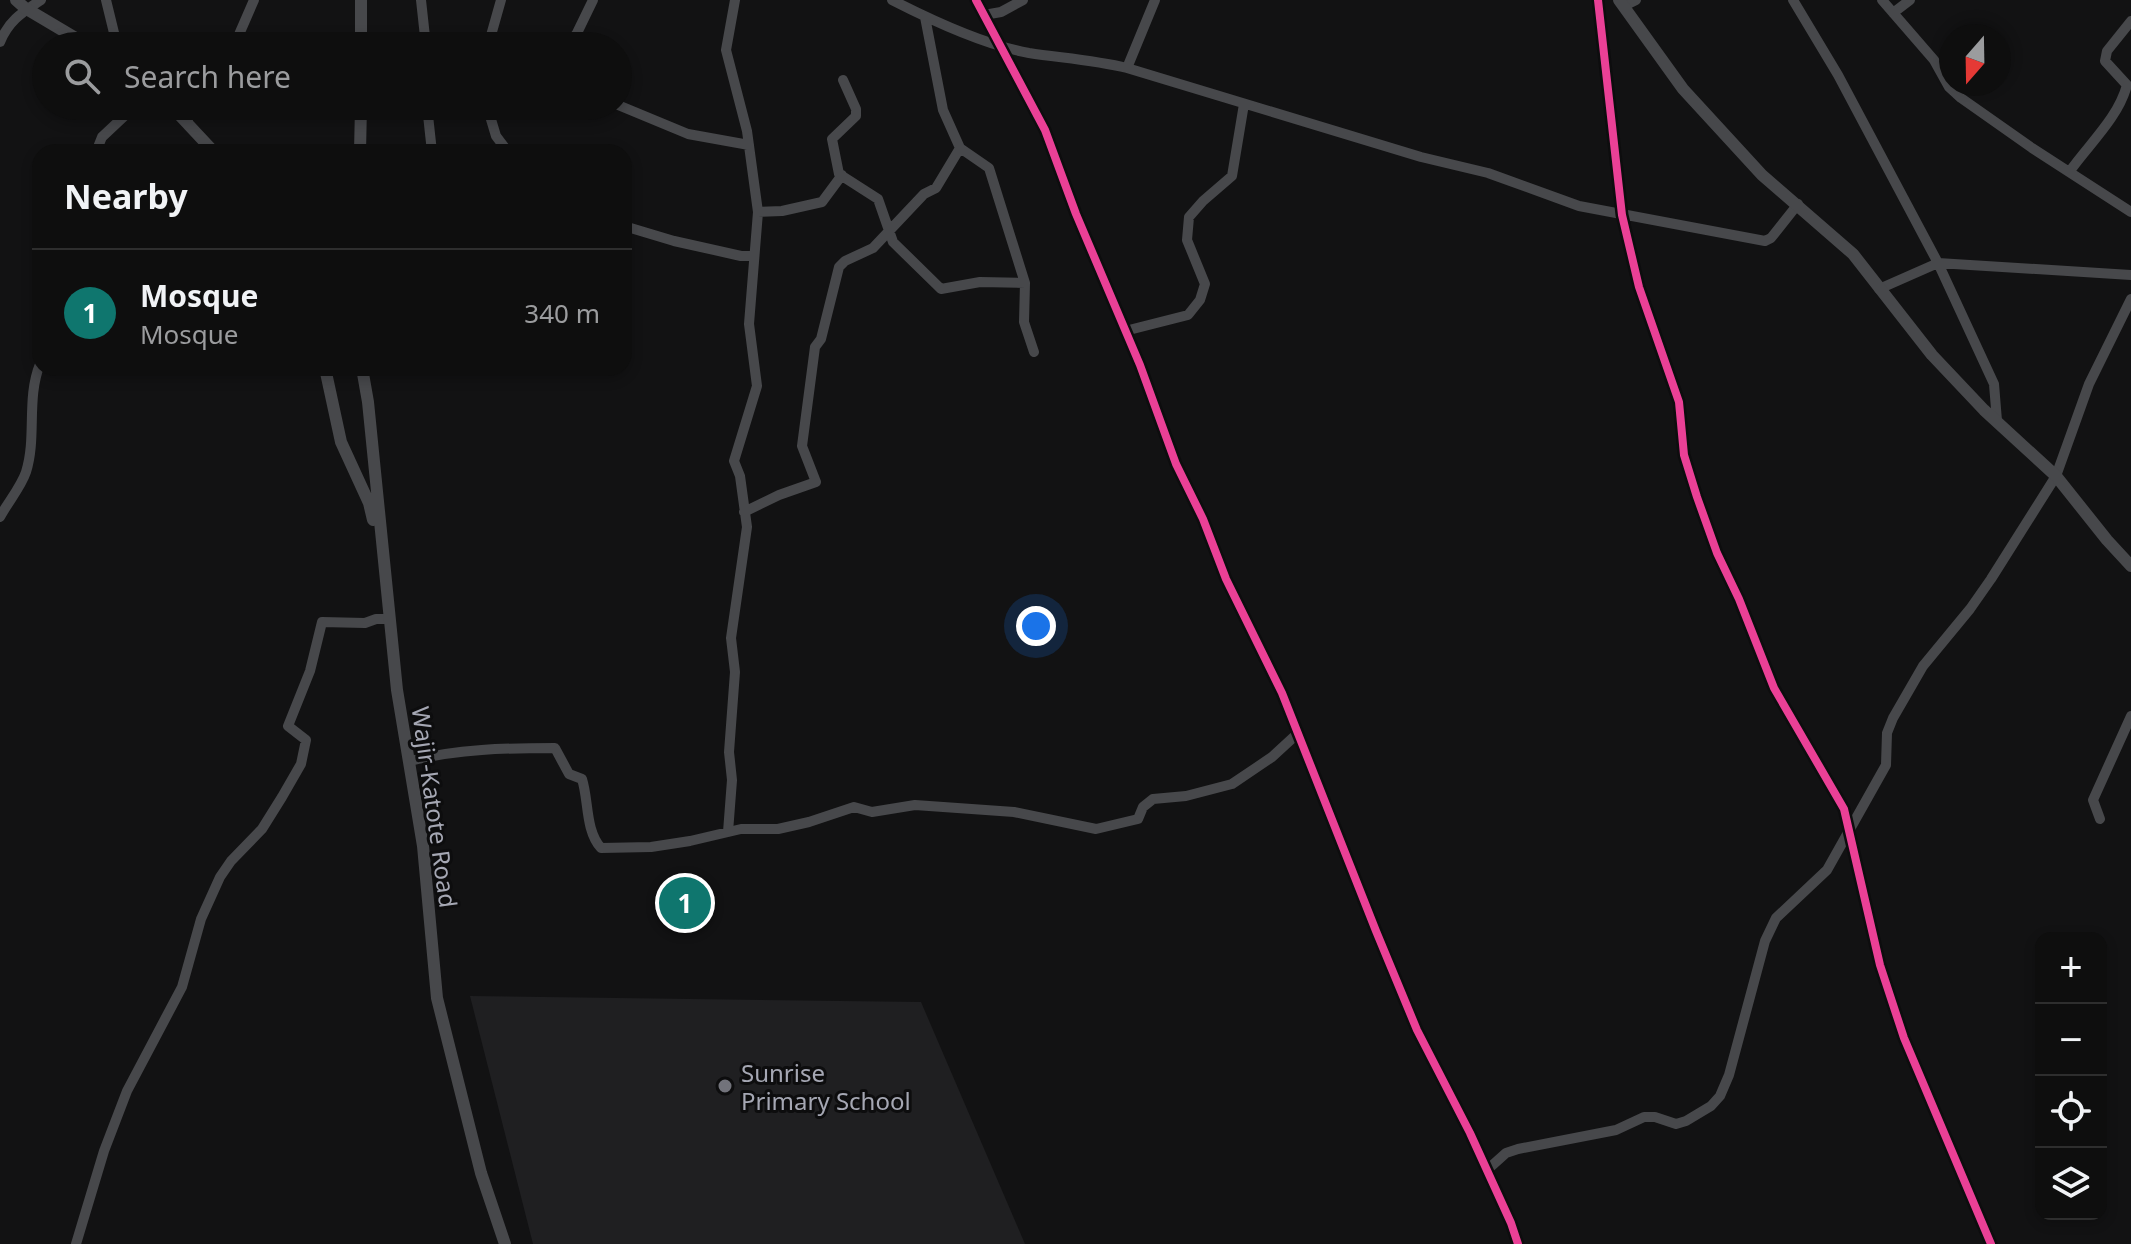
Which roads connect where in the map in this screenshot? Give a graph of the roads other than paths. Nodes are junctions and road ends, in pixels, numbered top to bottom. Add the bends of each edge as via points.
1 (41, 0) edge
2 (106, 0) edge
3 (254, 0) edge
4 (361, 0) edge
5 (421, 0) edge
6 (501, 0) edge
7 (593, 0) edge
8 (735, 0) edge
9 (892, 0) edge
10 (976, 0) edge
11 (1023, 0) edge
12 (1155, 0) edge
13 (1598, 0) edge
14 (1793, 0) edge
15 (1882, 0) edge
16 (1910, 0) edge
17 (1627, 2) edge
18 (21, 4) edge
19 (1893, 13) junction
20 (984, 15) junction
21 (925, 17) junction
22 (2131, 21) edge
23 (66, 32) edge
24 (114, 32) edge
25 (240, 32) edge
26 (361, 32) edge
27 (424, 32) edge
28 (493, 32) edge
29 (577, 32) edge
30 (0, 42) edge
31 (1000, 45) junction
32 (1127, 68) junction
33 (843, 80) dead end
34 (1244, 104) junction
35 (632, 111) edge
36 (120, 120) edge
37 (187, 120) edge
38 (361, 120) edge
39 (429, 120) edge
40 (491, 120) edge
41 (99, 144) edge
42 (207, 144) edge
43 (360, 144) edge
44 (431, 144) edge
45 (502, 144) edge
46 (749, 145) junction
47 (960, 148) junction
48 (2070, 171) junction
49 (842, 175) junction
50 (1798, 204) junction
51 (758, 212) junction
52 (2131, 212) edge
53 (1622, 215) junction
54 (632, 228) edge
55 (889, 233) junction
56 (754, 256) junction
57 (1938, 263) junction
58 (2131, 275) edge
59 (1025, 283) junction
60 (1879, 289) junction
61 (2131, 299) edge
62 (1125, 331) junction
63 (1034, 352) dead end
64 (37, 376) edge
65 (327, 376) edge
66 (363, 376) edge
67 (1997, 421) junction
68 (2056, 476) junction
69 (744, 512) junction
70 (0, 517) edge
71 (384, 566) junction
72 (2131, 566) edge
73 (389, 619) junction
74 (2131, 716) edge
75 (1297, 734) junction
76 (410, 761) junction
77 (2100, 819) dead end
78 (728, 832) junction
79 (1850, 832) junction
80 (1487, 1170) junction
81 (76, 1244) edge
82 (505, 1244) edge
83 (1518, 1244) edge
84 (1991, 1244) edge

1 - 18 street
2 - 24 street
3 - 25 street
4 - 26 street
5 - 27 street
6 - 28 street
7 - 29 street
8 - 46 street via 726,50
9 - 21 street
10 - 20 street
11 - 20 street
12 - 32 street
13 - 53 street
14 - 57 street
15 - 19 street
16 - 19 street
17 - 50 street via 1683,89 1762,175
18 - 23 street
18 - 30 street
19 - 48 street via 1934,60 1949,87
20 - 31 street
21 - 31 street
21 - 47 street via 939,96
22 - 48 street via 2105,61 2127,85 2123,99
31 - 32 street
31 - 62 street via 1045,130
32 - 34 street
33 - 49 street via 856,109 853,121 832,139
34 - 53 street
34 - 62 street via 1232,176 1189,217 1187,240 1205,284 1200,300 1188,315
35 - 46 street via 688,134
36 - 41 street
37 - 42 street
38 - 43 street
39 - 44 street
40 - 45 street
46 - 51 street
47 - 55 street via 936,188
47 - 59 street via 987,164
48 - 52 street
49 - 51 street via 822,202
49 - 55 street via 878,199
50 - 53 street via 1765,241
50 - 60 street via 1853,254
51 - 56 street
53 - 79 street via 1639,287 1679,402 1684,455 1717,553 1774,688 1844,809
54 - 56 street
55 - 59 street via 898,249 941,289 980,282
55 - 69 street via 839,267 815,347 802,446 816,482
56 - 69 street via 749,324 757,386 734,461
57 - 58 street
57 - 60 street
57 - 67 street via 1994,384
59 - 63 street via 1024,322
60 - 67 street via 1932,355
61 - 68 street via 2089,384
62 - 75 street via 1176,464
64 - 70 street via 26,474
65 - 71 street via 341,442 369,503
66 - 71 street, Wajir-Katote Road
67 - 68 street
68 - 72 street
68 - 79 street via 1991,579 1923,666 1893,718 1886,765
69 - 78 street via 747,527 731,638 735,672
71 - 73 street, Wajir-Katote Road
73 - 76 street, Wajir-Katote Road
73 - 81 street via 322,622 288,726 306,740 301,764 262,829 220,877 201,919 182,987 127,1091
74 - 77 street via 2093,800
75 - 78 street via 1232,784 1153,799 1138,819 1096,829 1014,812 915,805 872,812 854,807 778,829
75 - 80 street via 1417,1030
76 - 78 street via 510,748 555,748 569,774 582,779 591,831 601,848 651,847
76 - 82 street, Wajir-Katote Road via 437,998 481,1173
79 - 80 street via 1827,870 1776,918 1729,1075 1711,1106 1676,1124 1644,1117 1616,1130 1518,1149
79 - 84 street via 1880,965 1904,1038
80 - 83 street

